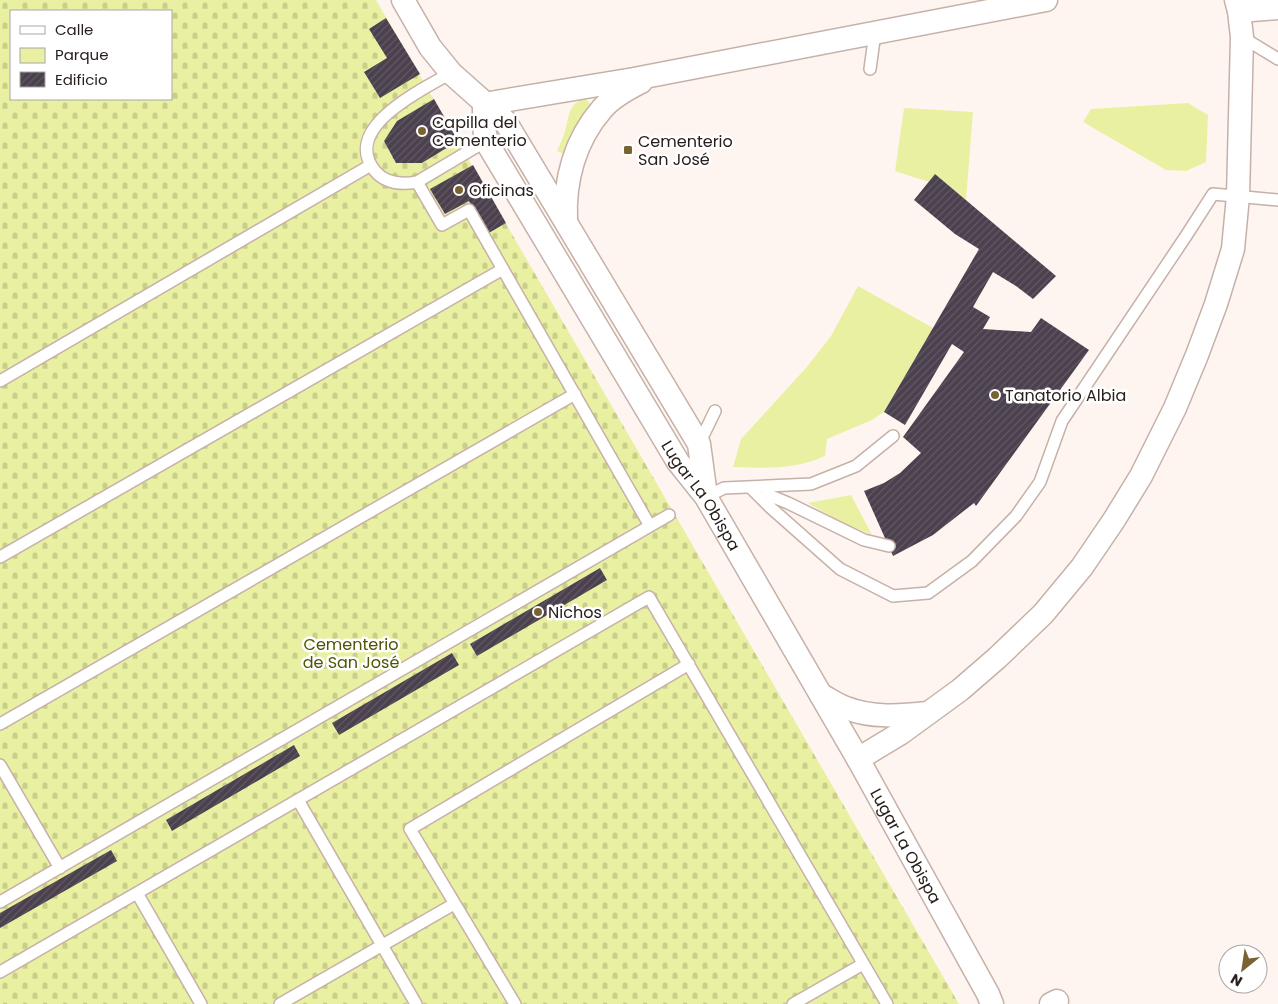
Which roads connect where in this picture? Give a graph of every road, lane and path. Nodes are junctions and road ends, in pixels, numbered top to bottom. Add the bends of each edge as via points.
1 (403, 0) edge
2 (1046, 0) edge
3 (1238, 6) edge
4 (1278, 8) edge
5 (875, 33) junction
6 (1242, 37) junction
7 (1278, 59) edge
8 (870, 69) dead end
9 (451, 73) junction
10 (653, 75) junction
11 (484, 104) junction
12 (486, 141) junction
13 (371, 166) junction
14 (417, 182) junction
15 (1238, 196) junction
16 (1278, 200) edge
17 (566, 222) junction
18 (502, 269) junction
19 (0, 381) edge
20 (575, 394) junction
21 (715, 411) dead end
22 (894, 436) dead end
23 (699, 444) junction
24 (750, 488) junction
25 (706, 497) junction
26 (669, 515) dead end
27 (650, 526) junction
28 (889, 546) dead end
29 (0, 557) edge
30 (689, 664) junction
31 (821, 695) junction
32 (929, 713) junction
33 (0, 724) edge
34 (858, 759) junction
35 (0, 765) edge
36 (298, 800) junction
37 (60, 868) junction
38 (137, 893) junction
39 (0, 902) edge
40 (454, 904) junction
41 (382, 945) junction
42 (863, 964) junction
43 (0, 972) edge
44 (201, 1004) edge
45 (280, 1004) edge
46 (416, 1004) edge
47 (515, 1004) edge
48 (793, 1004) edge
49 (887, 1004) edge
50 (992, 1004) edge

1 - 9 street via 430,47
2 - 5 street
3 - 4 street
3 - 6 street
5 - 8 lane
5 - 10 street
6 - 7 lane
6 - 15 street
9 - 11 street
9 - 13 lane via 398,105 378,124 368,143 367,155
10 - 11 street
10 - 17 street via 625,90 603,108 587,131 577,148 564,198
11 - 12 street, Lugar La Obispa
11 - 17 street via 505,122
12 - 14 lane
12 - 25 street, Lugar La Obispa via 678,462
13 - 14 lane via 384,179 394,183
13 - 19 lane
14 - 18 lane via 442,225 469,210
15 - 16 lane
15 - 24 lane via 1212,194 1062,421 1040,482 1016,516 972,561 928,593 893,596 840,569
15 - 32 street via 1233,249 1216,304 1175,408 1141,476 1082,567 1043,614 997,658
17 - 23 street
18 - 20 lane
18 - 29 lane
20 - 27 lane
20 - 33 lane
21 - 23 lane
22 - 24 lane via 856,466 811,484
23 - 25 street
24 - 25 lane via 724,488
24 - 28 lane via 864,540
25 - 31 street, Lugar La Obispa
26 - 27 lane
27 - 37 lane
30 - 36 lane via 650,597
30 - 40 lane via 410,829
30 - 42 lane
31 - 32 street via 846,708 873,714
31 - 34 street, Lugar La Obispa
32 - 34 street
34 - 50 street, Lugar La Obispa
35 - 37 lane
36 - 38 lane
36 - 41 lane
37 - 39 lane
38 - 43 lane
38 - 44 lane
40 - 41 lane
40 - 47 lane
41 - 45 lane
41 - 46 lane
42 - 48 lane
42 - 49 lane

